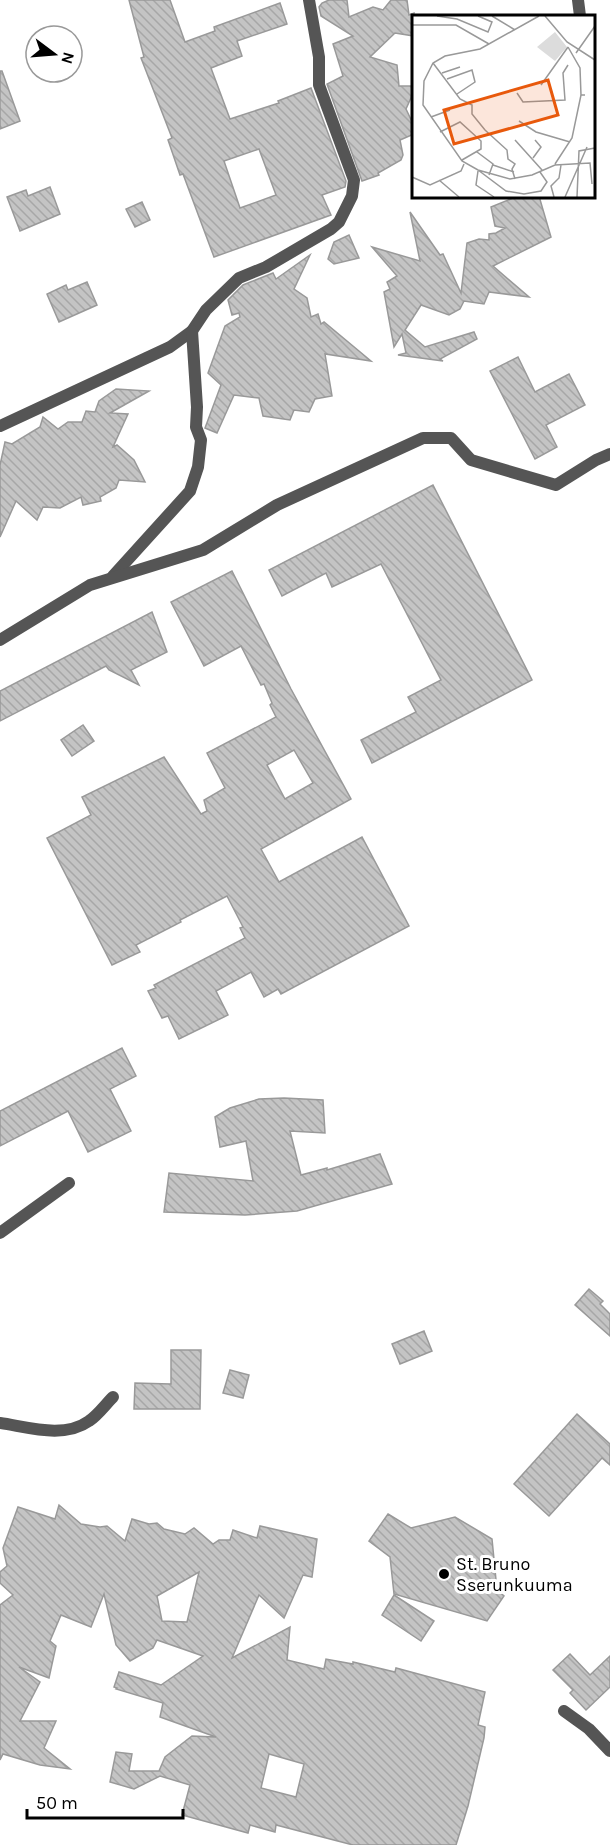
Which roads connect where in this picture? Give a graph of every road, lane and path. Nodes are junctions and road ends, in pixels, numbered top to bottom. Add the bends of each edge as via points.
1 (309, 0) edge
2 (578, 0) edge
3 (580, 15) edge
4 (192, 331) junction
5 (0, 426) edge
6 (610, 454) edge
7 (111, 578) junction
8 (0, 640) edge
9 (69, 1183) dead end
10 (0, 1233) edge
11 (113, 1397) dead end
12 (0, 1424) edge
13 (564, 1711) dead end
14 (610, 1751) edge

1 - 4 street via 319,57 318,85 354,180 352,196 343,217 331,229 239,278 206,310
2 - 3 street
4 - 5 street via 170,347
4 - 7 street via 196,427 201,440 198,467 190,491
6 - 7 street via 556,484 471,460 451,438 423,438 277,505 203,550
7 - 8 street via 90,585
9 - 10 street
11 - 12 street via 91,1420 75,1429 59,1431
13 - 14 street

